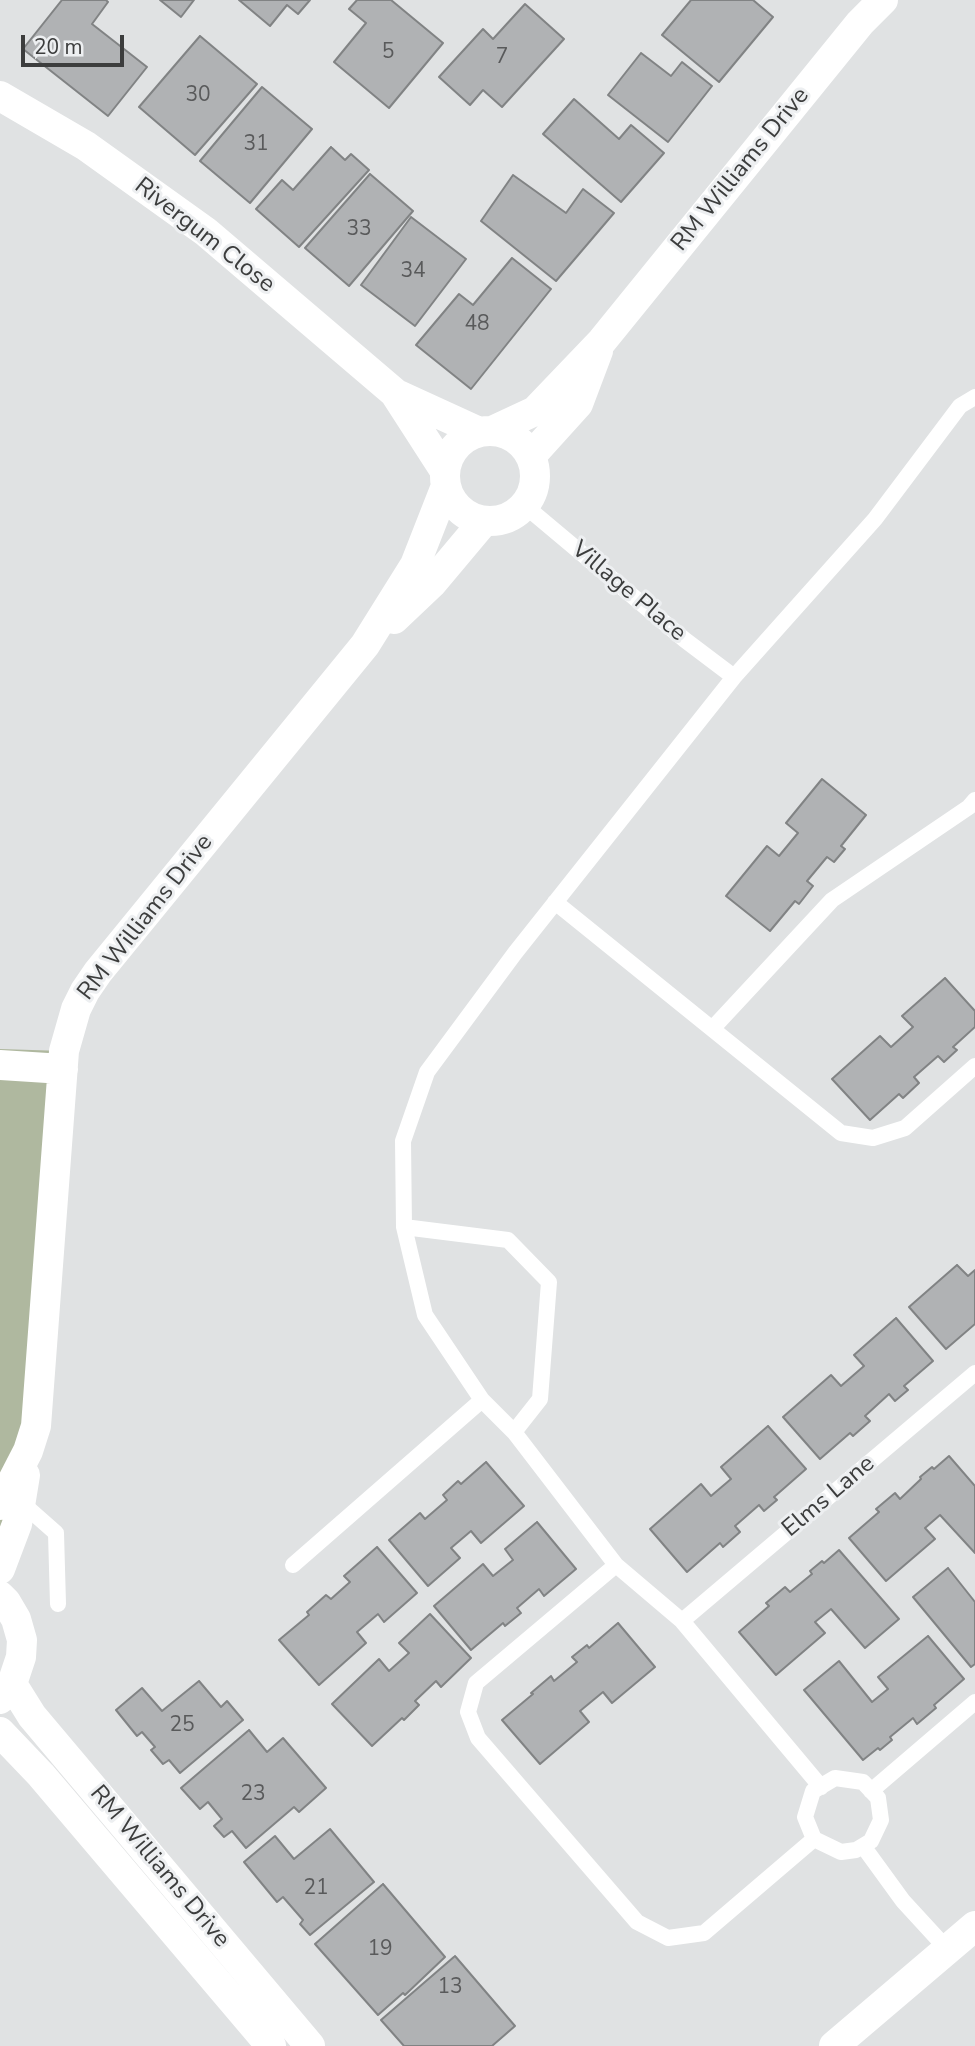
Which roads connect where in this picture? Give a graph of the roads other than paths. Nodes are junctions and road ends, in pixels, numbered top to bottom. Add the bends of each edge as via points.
1 (883, 0) edge
2 (0, 96) edge
3 (601, 341) junction
4 (396, 394) junction
5 (975, 397) edge
6 (486, 432) junction
7 (531, 456) junction
8 (446, 478) junction
9 (524, 505) junction
10 (484, 520) junction
11 (365, 645) junction
12 (734, 677) junction
13 (975, 800) edge
14 (555, 902) junction
15 (712, 1029) junction
16 (0, 1065) edge
17 (975, 1066) edge
18 (63, 1069) junction
19 (404, 1227) junction
20 (975, 1373) edge
21 (482, 1400) junction
22 (514, 1432) junction
23 (11, 1504) edge
24 (293, 1565) dead end
25 (616, 1565) junction
26 (0, 1569) edge
27 (0, 1596) edge
28 (58, 1604) dead end
29 (682, 1621) junction
30 (6, 1692) edge
31 (975, 1702) edge
32 (0, 1732) edge
33 (821, 1787) junction
34 (871, 1791) junction
35 (814, 1839) junction
36 (863, 1846) junction
37 (975, 1926) edge
38 (948, 1950) junction
39 (271, 2046) edge
40 (310, 2046) edge
41 (834, 2046) edge

1 - 3 street, RM Williams Drive
2 - 4 street, Rivergum Close via 86,145 206,232
3 - 6 street, RM Williams Drive via 535,411
3 - 7 street, RM Williams Drive via 578,404
4 - 6 street, Rivergum Close
4 - 8 street, Rivergum Close
5 - 12 lane via 960,406 875,519
6 - 7 street via 514,437
6 - 8 street via 462,441 451,454
7 - 9 street via 535,482
8 - 10 street via 454,503 472,518
8 - 11 street, RM Williams Drive via 415,565
9 - 10 street via 506,518
9 - 12 lane, Village Place
10 - 11 street, RM Williams Drive via 432,583
11 - 18 street, RM Williams Drive via 98,972 76,1009
12 - 14 lane
13 - 15 lane via 832,900
14 - 15 lane
14 - 19 lane via 427,1072 403,1141
15 - 17 lane via 841,1133 873,1138 905,1128
16 - 18 street
18 - 23 street, RM Williams Drive via 36,1426
19 - 21 lane via 425,1315
19 - 22 lane via 508,1240 549,1282 540,1399
20 - 29 lane, Elms Lane
21 - 22 lane
21 - 24 lane
22 - 25 lane
23 - 26 street, RM Williams Drive via 17,1524
23 - 28 lane via 55,1533
25 - 29 lane
25 - 35 lane via 476,1683 468,1712 478,1738 637,1922 668,1938 704,1933
27 - 30 street via 16,1619 22,1640 21,1657
29 - 33 lane
30 - 40 street, RM Williams Drive via 32,1716
31 - 34 lane
32 - 39 street, RM Williams Drive
33 - 34 lane via 835,1778 863,1782
33 - 35 lane via 814,1791 805,1817
34 - 36 lane via 878,1798 881,1820 871,1841
35 - 36 lane via 841,1852
36 - 38 lane via 903,1901
37 - 38 street
38 - 41 street

